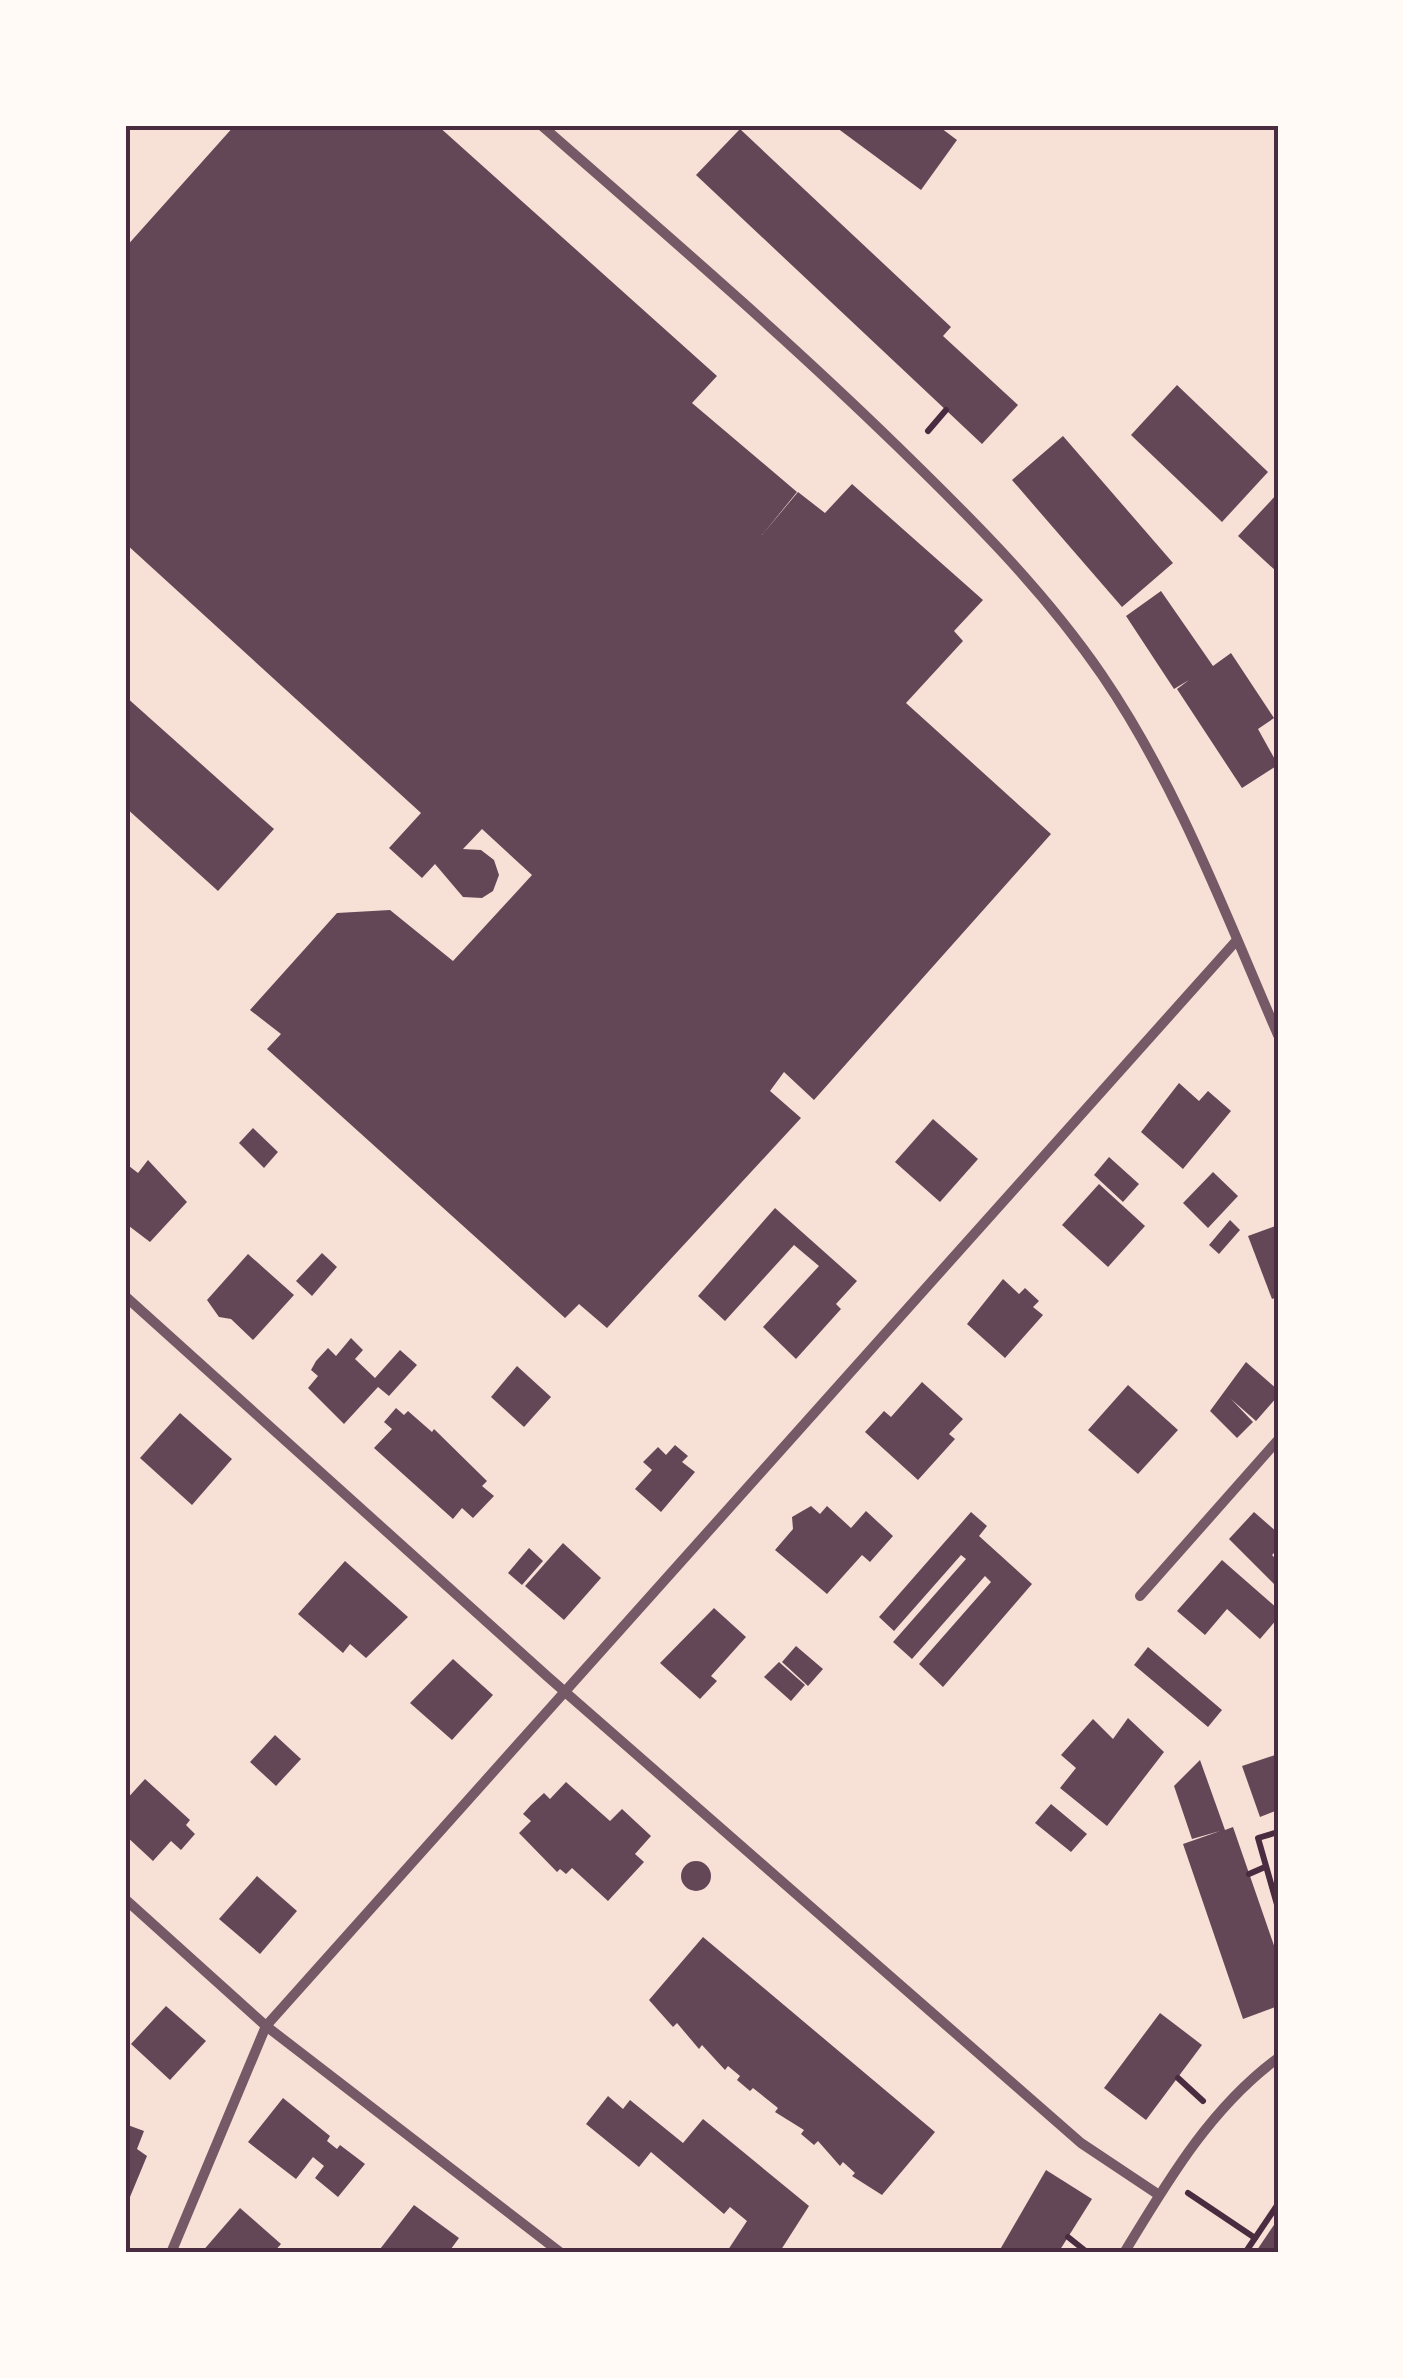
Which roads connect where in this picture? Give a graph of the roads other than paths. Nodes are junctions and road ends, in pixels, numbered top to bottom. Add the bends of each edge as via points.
1 (541, 125) edge
2 (1237, 940) junction
3 (1278, 1035) edge
4 (125, 1296) edge
5 (1278, 1440) edge
6 (1140, 1596) dead end
7 (563, 1689) junction
8 (125, 1899) edge
9 (266, 2026) junction
10 (1278, 2058) edge
11 (1159, 2195) junction
12 (171, 2253) edge
13 (561, 2253) edge
14 (1124, 2253) edge

1 - 2 street via 814,364 998,544 1103,676 1190,832
2 - 3 street
2 - 7 street
4 - 7 street
5 - 6 street
7 - 9 street
7 - 11 street via 1081,2143
8 - 9 street
9 - 12 street
9 - 13 street
10 - 11 street via 1184,2155
11 - 14 street

